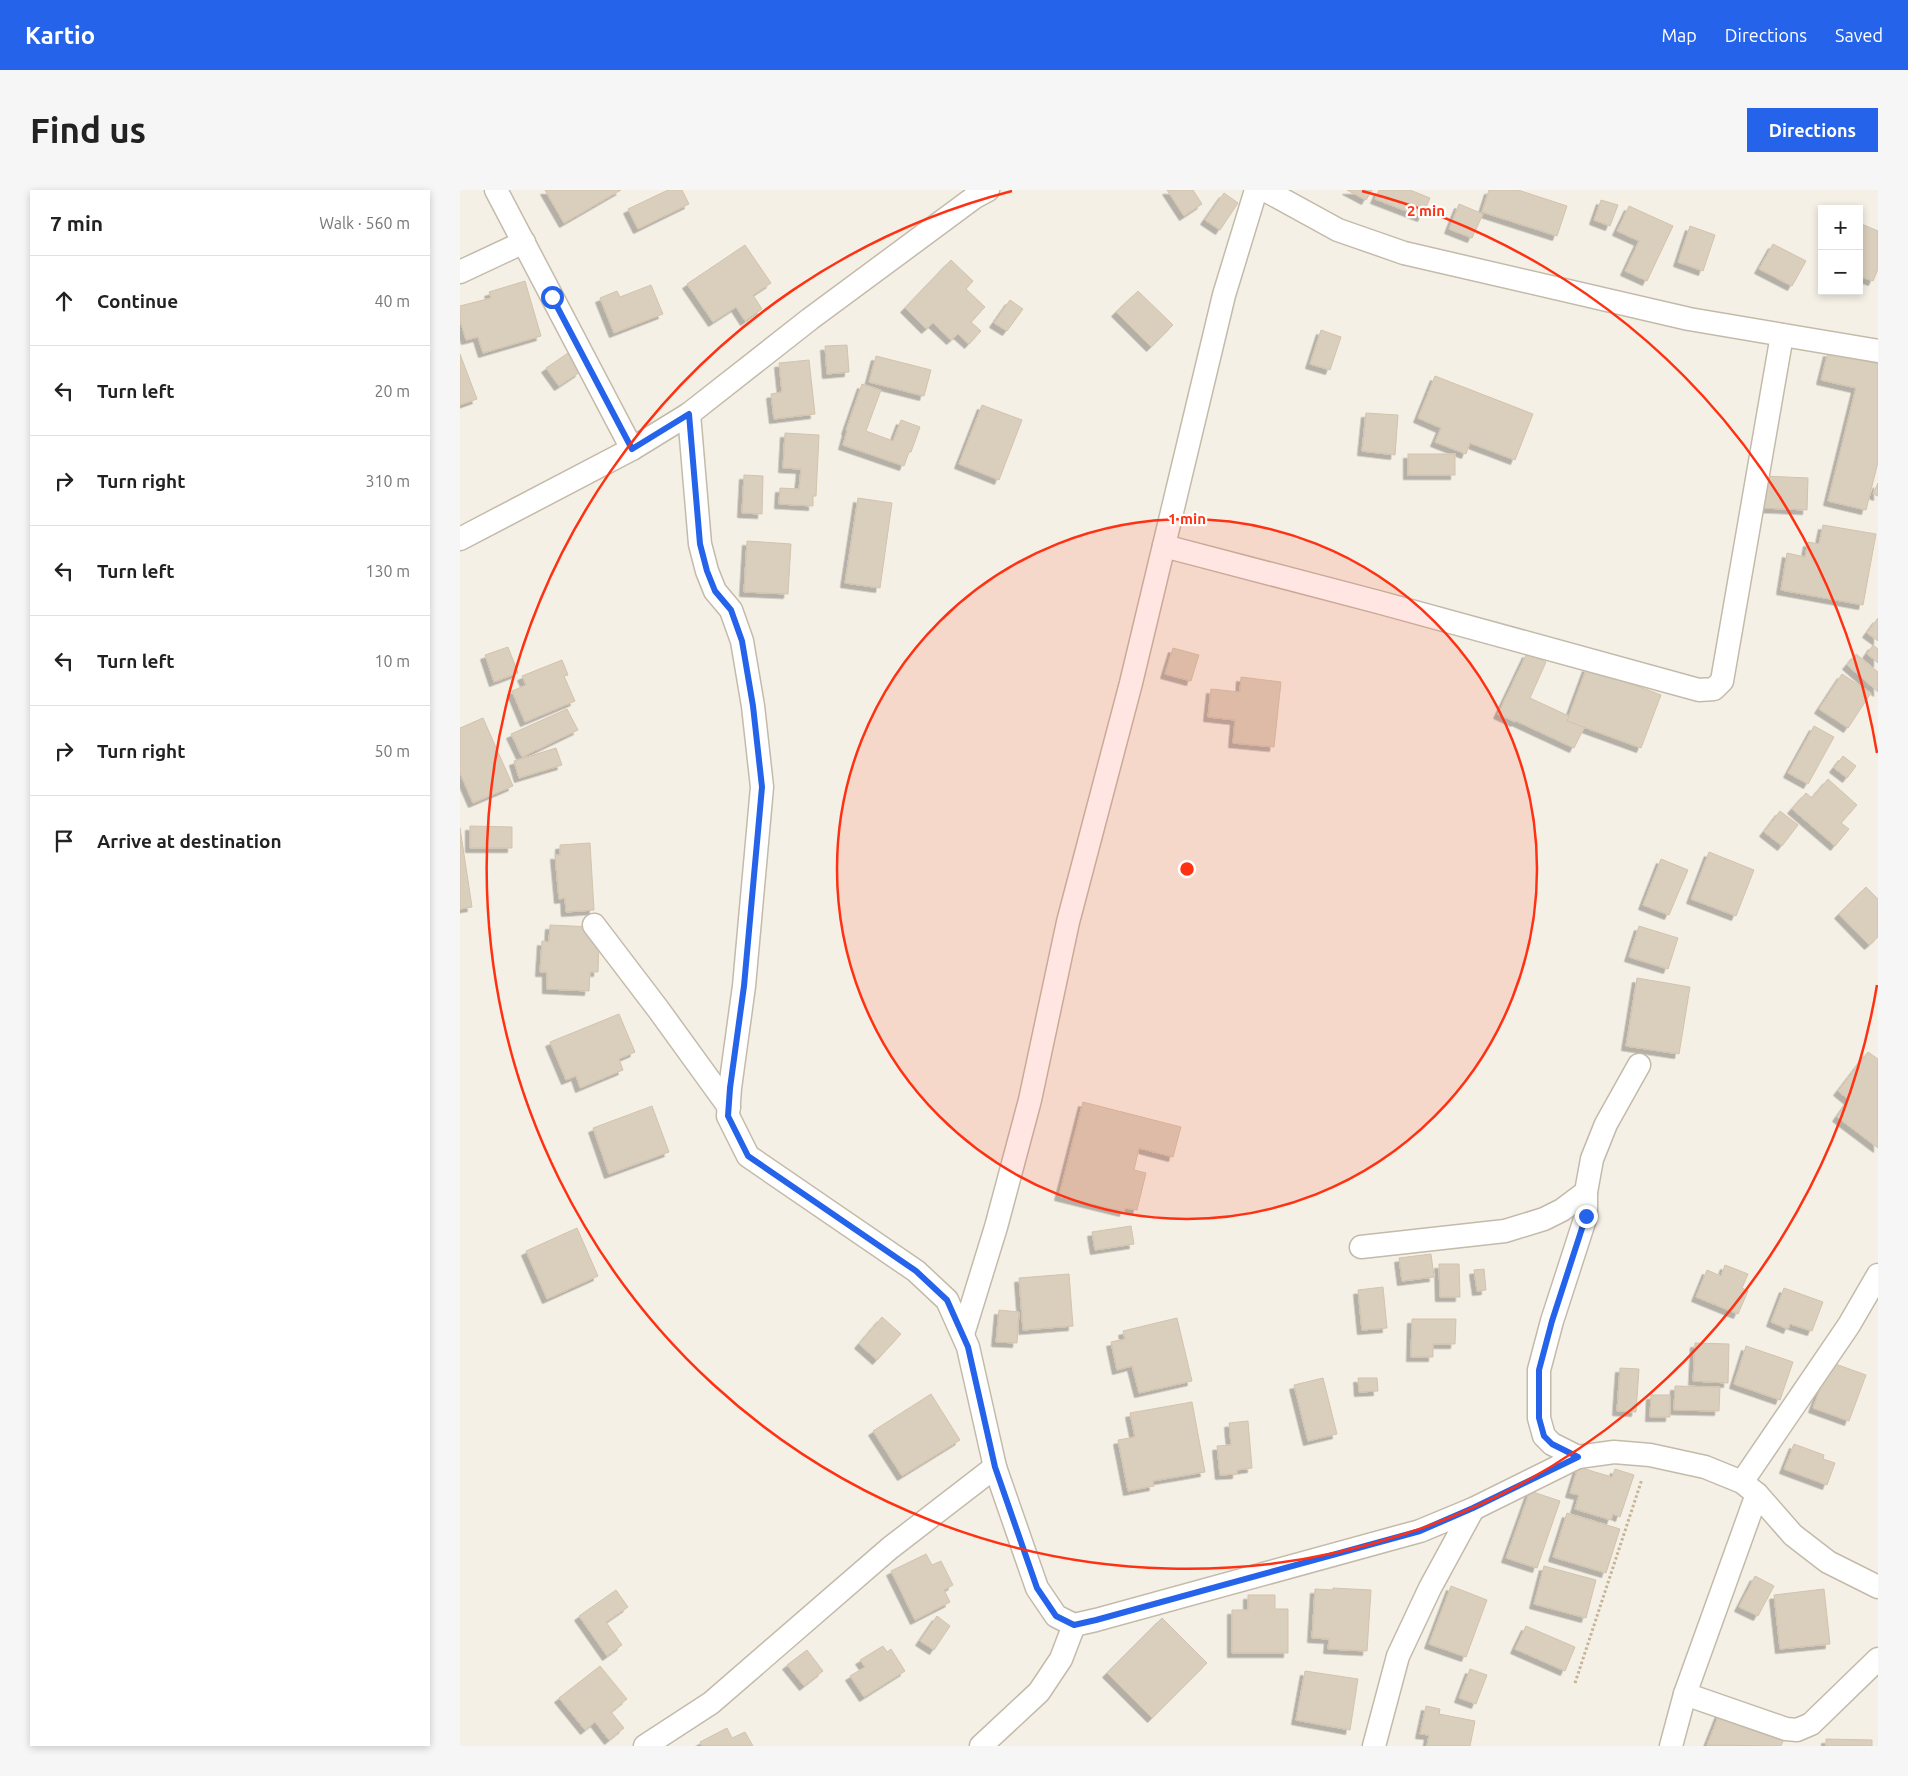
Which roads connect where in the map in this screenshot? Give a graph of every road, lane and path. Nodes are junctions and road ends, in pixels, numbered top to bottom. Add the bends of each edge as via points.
1 (496, 190) edge
2 (988, 190) edge
3 (1256, 190) edge
4 (1265, 190) edge
5 (524, 242) junction
6 (460, 272) edge
7 (1782, 335) junction
8 (1878, 351) edge
9 (689, 414) junction
10 (632, 449) junction
11 (460, 539) edge
12 (1164, 546) junction
13 (594, 925) dead end
14 (1639, 1065) dead end
15 (729, 1107) junction
16 (1586, 1192) junction
17 (1361, 1247) dead end
18 (1878, 1275) edge
19 (963, 1334) junction
20 (1650, 1455) junction
21 (1578, 1457) junction
22 (995, 1467) junction
23 (1750, 1488) junction
24 (1473, 1508) junction
25 (1878, 1587) edge
26 (1074, 1625) junction
27 (1878, 1659) edge
28 (1576, 1683) dead end
29 (1685, 1694) junction
30 (645, 1746) edge
31 (981, 1746) edge
32 (1374, 1746) edge
33 (1671, 1746) edge

1 - 5 street
2 - 9 street via 810,319
3 - 12 street via 1224,295
4 - 7 street via 1338,230 1404,253 1689,319
5 - 6 street
5 - 10 street
7 - 8 street
7 - 12 street via 1722,681 1714,689 1699,690
9 - 10 street
9 - 15 street via 700,544 715,591 731,610 742,641 762,787 744,986
10 - 11 street
12 - 19 street via 1068,922 1030,1100
13 - 15 street
14 - 16 street via 1606,1124 1592,1159
15 - 19 street via 728,1116 748,1156 916,1271 947,1300
16 - 17 street via 1544,1219 1505,1231
16 - 21 street via 1586,1216 1539,1370 1539,1418 1544,1436 1552,1444
18 - 23 street
19 - 22 street
20 - 21 street via 1614,1452
20 - 23 street via 1705,1467
20 - 28 path
21 - 24 street
22 - 26 street via 1037,1588 1056,1616
22 - 30 street via 890,1548 711,1703
23 - 25 street via 1793,1535 1821,1557
23 - 29 street
24 - 26 street via 1420,1531
24 - 32 street via 1398,1656
26 - 31 street via 1061,1658 1040,1692
27 - 29 street via 1811,1724 1797,1730
29 - 33 street

